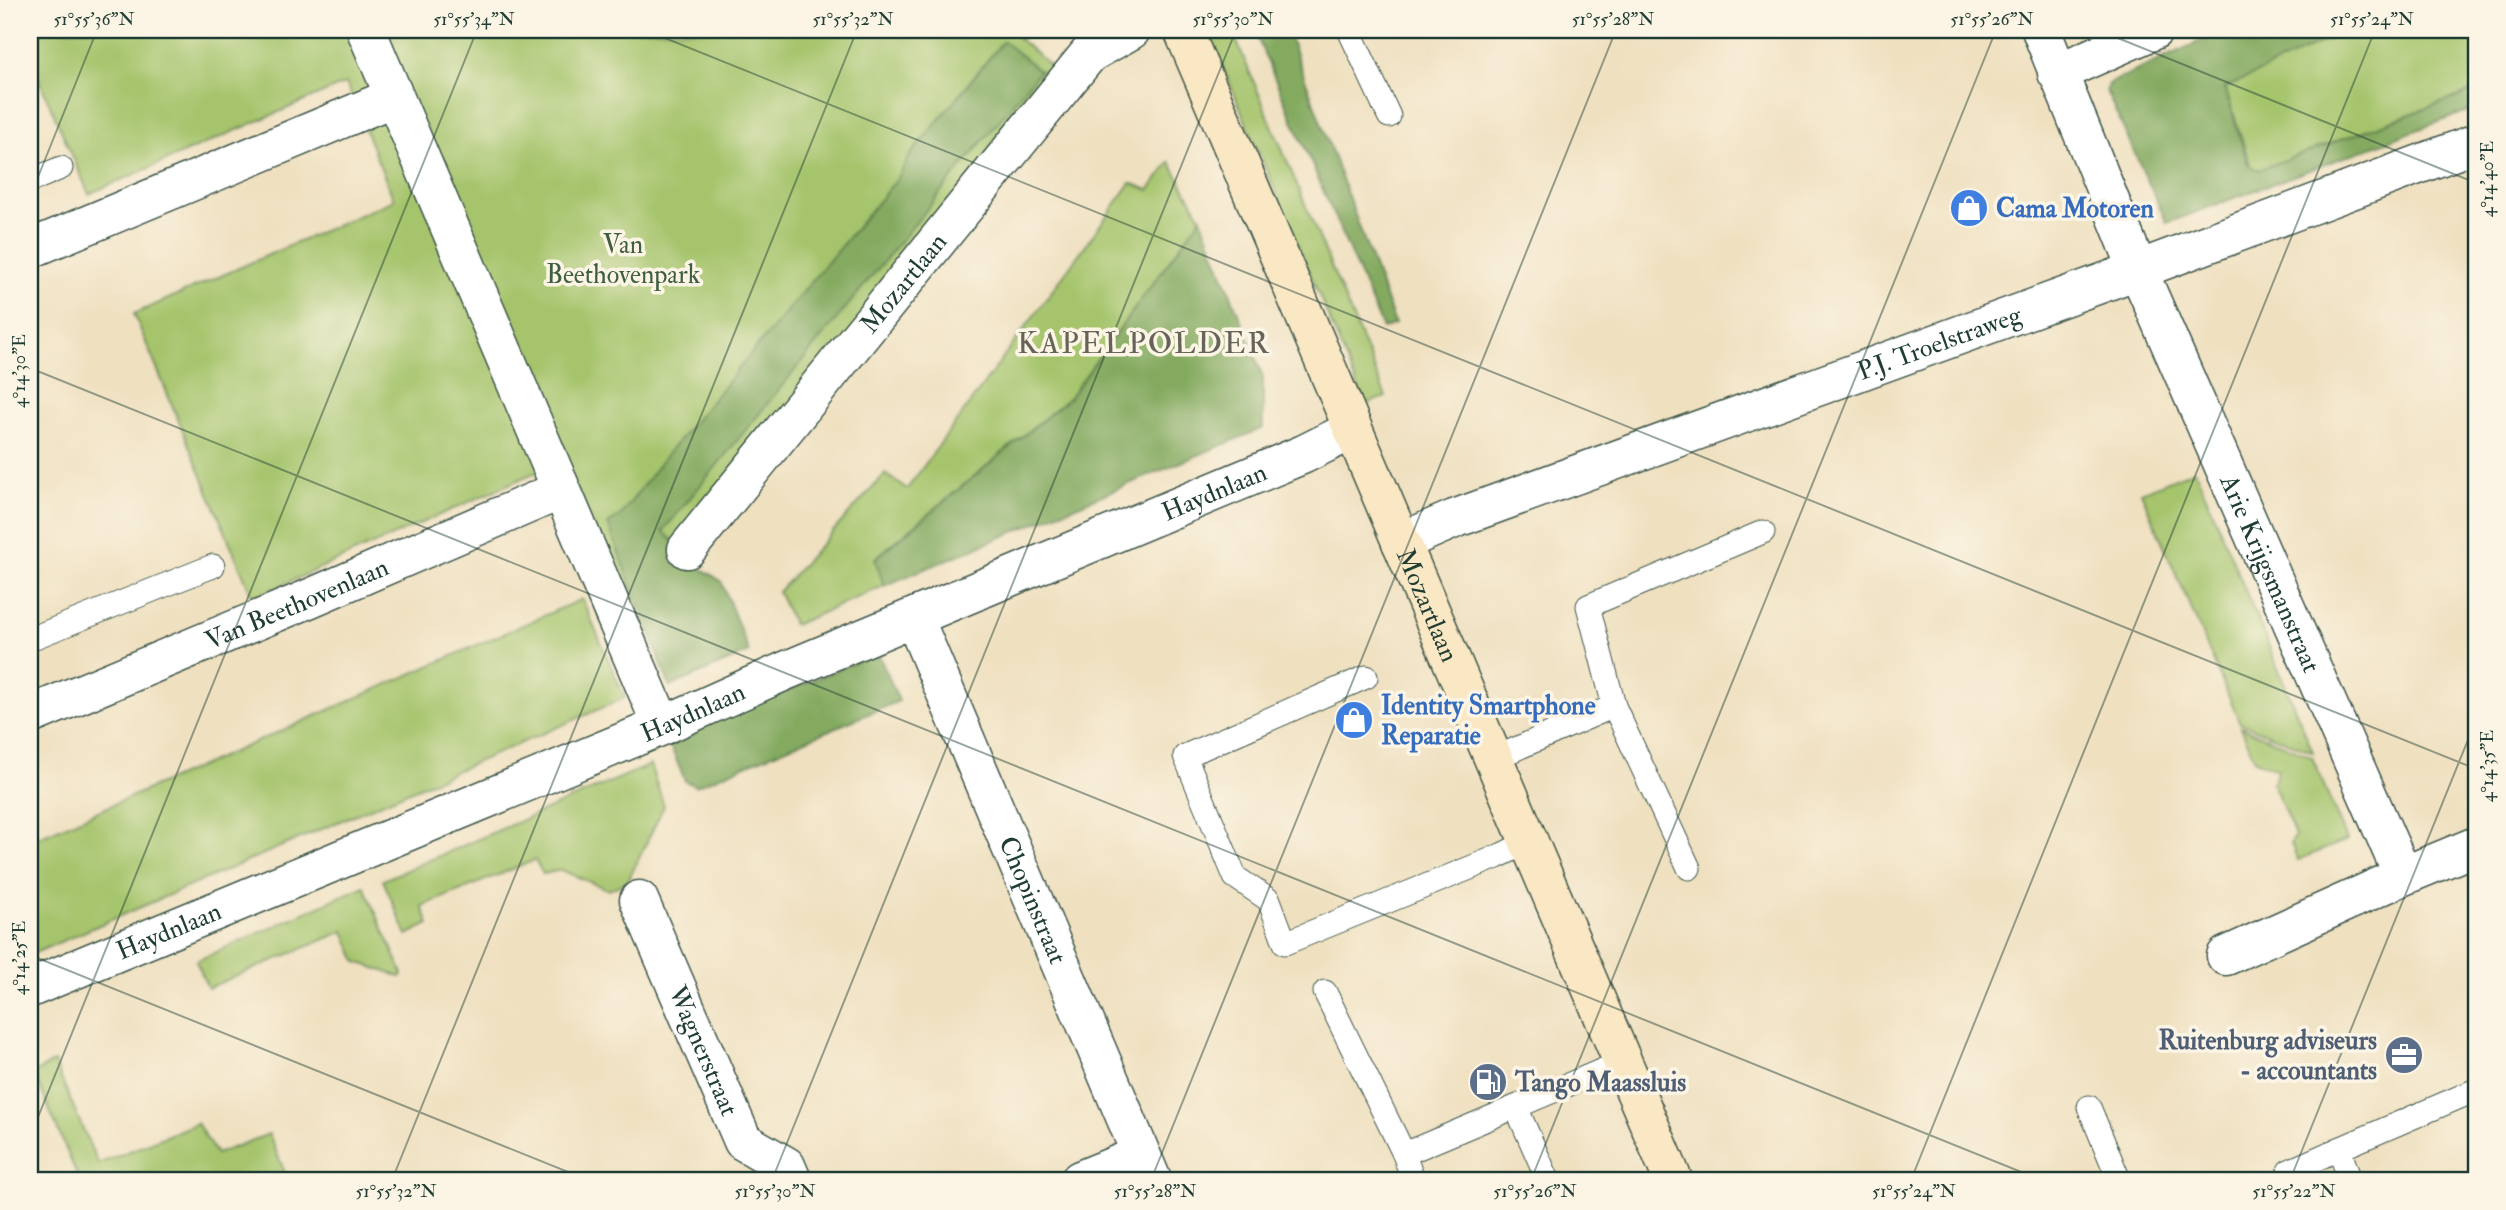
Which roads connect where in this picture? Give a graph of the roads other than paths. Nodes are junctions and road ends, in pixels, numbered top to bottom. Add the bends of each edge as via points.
1 (366, 30) edge
2 (1131, 30) edge
3 (1183, 30) edge
4 (1349, 30) edge
5 (2041, 30) edge
6 (2154, 30) edge
7 (2057, 73) junction
8 (394, 97) junction
9 (1389, 116) dead end
10 (2476, 143) edge
11 (61, 168) dead end
12 (30, 181) edge
13 (30, 249) edge
14 (2138, 270) junction
15 (1352, 430) junction
16 (561, 490) junction
17 (1763, 533) dead end
18 (1401, 542) junction
19 (687, 549) dead end
20 (213, 566) dead end
21 (914, 618) junction
22 (30, 639) edge
23 (1366, 677) dead end
24 (1614, 706) junction
25 (30, 715) edge
26 (662, 726) junction
27 (1495, 758) junction
28 (1530, 841) junction
29 (2476, 846) edge
30 (1689, 868) dead end
31 (2403, 876) junction
32 (639, 900) dead end
33 (2226, 956) dead end
34 (30, 988) edge
35 (1325, 992) dead end
36 (1622, 1062) junction
37 (2476, 1090) edge
38 (1516, 1107) junction
39 (2089, 1107) dead end
40 (2339, 1149) junction
41 (1404, 1154) junction
42 (1147, 1168) edge
43 (2289, 1171) dead end
44 (792, 1180) edge
45 (1080, 1180) edge
46 (1413, 1180) edge
47 (1548, 1180) edge
48 (1673, 1180) edge
49 (2119, 1180) edge
50 (2350, 1180) edge

1 - 8 street
2 - 19 street, Mozartlaan via 1089,54
3 - 15 main road, Mozartlaan
4 - 9 lane
5 - 7 street, Arie Krijgsmanstraat
6 - 7 street
7 - 14 street, Arie Krijgsmanstraat
8 - 13 street
8 - 16 street
10 - 14 street, P.J. Troelstraweg
11 - 12 lane
14 - 18 street, P.J. Troelstraweg
14 - 31 street, Arie Krijgsmanstraat
15 - 18 main road, Mozartlaan
15 - 21 street, Haydnlaan
16 - 25 street, Van Beethovenlaan
16 - 26 street
17 - 24 lane via 1588,606
18 - 27 main road, Mozartlaan
20 - 22 lane
21 - 26 street, Haydnlaan
21 - 42 street, Chopinstraat
23 - 28 lane via 1185,756 1235,877 1269,900 1285,943
24 - 27 lane
24 - 30 lane
26 - 34 street, Haydnlaan
27 - 28 main road, Mozartlaan
28 - 36 main road, Mozartlaan
29 - 31 street
31 - 33 street
32 - 44 street, Wagnerstraat via 743,1141 786,1166
35 - 41 lane
36 - 38 lane
36 - 48 main road, Mozartlaan
37 - 40 lane
38 - 41 lane
38 - 47 lane
39 - 49 lane
40 - 43 lane
40 - 50 lane
41 - 46 lane
42 - 45 street

